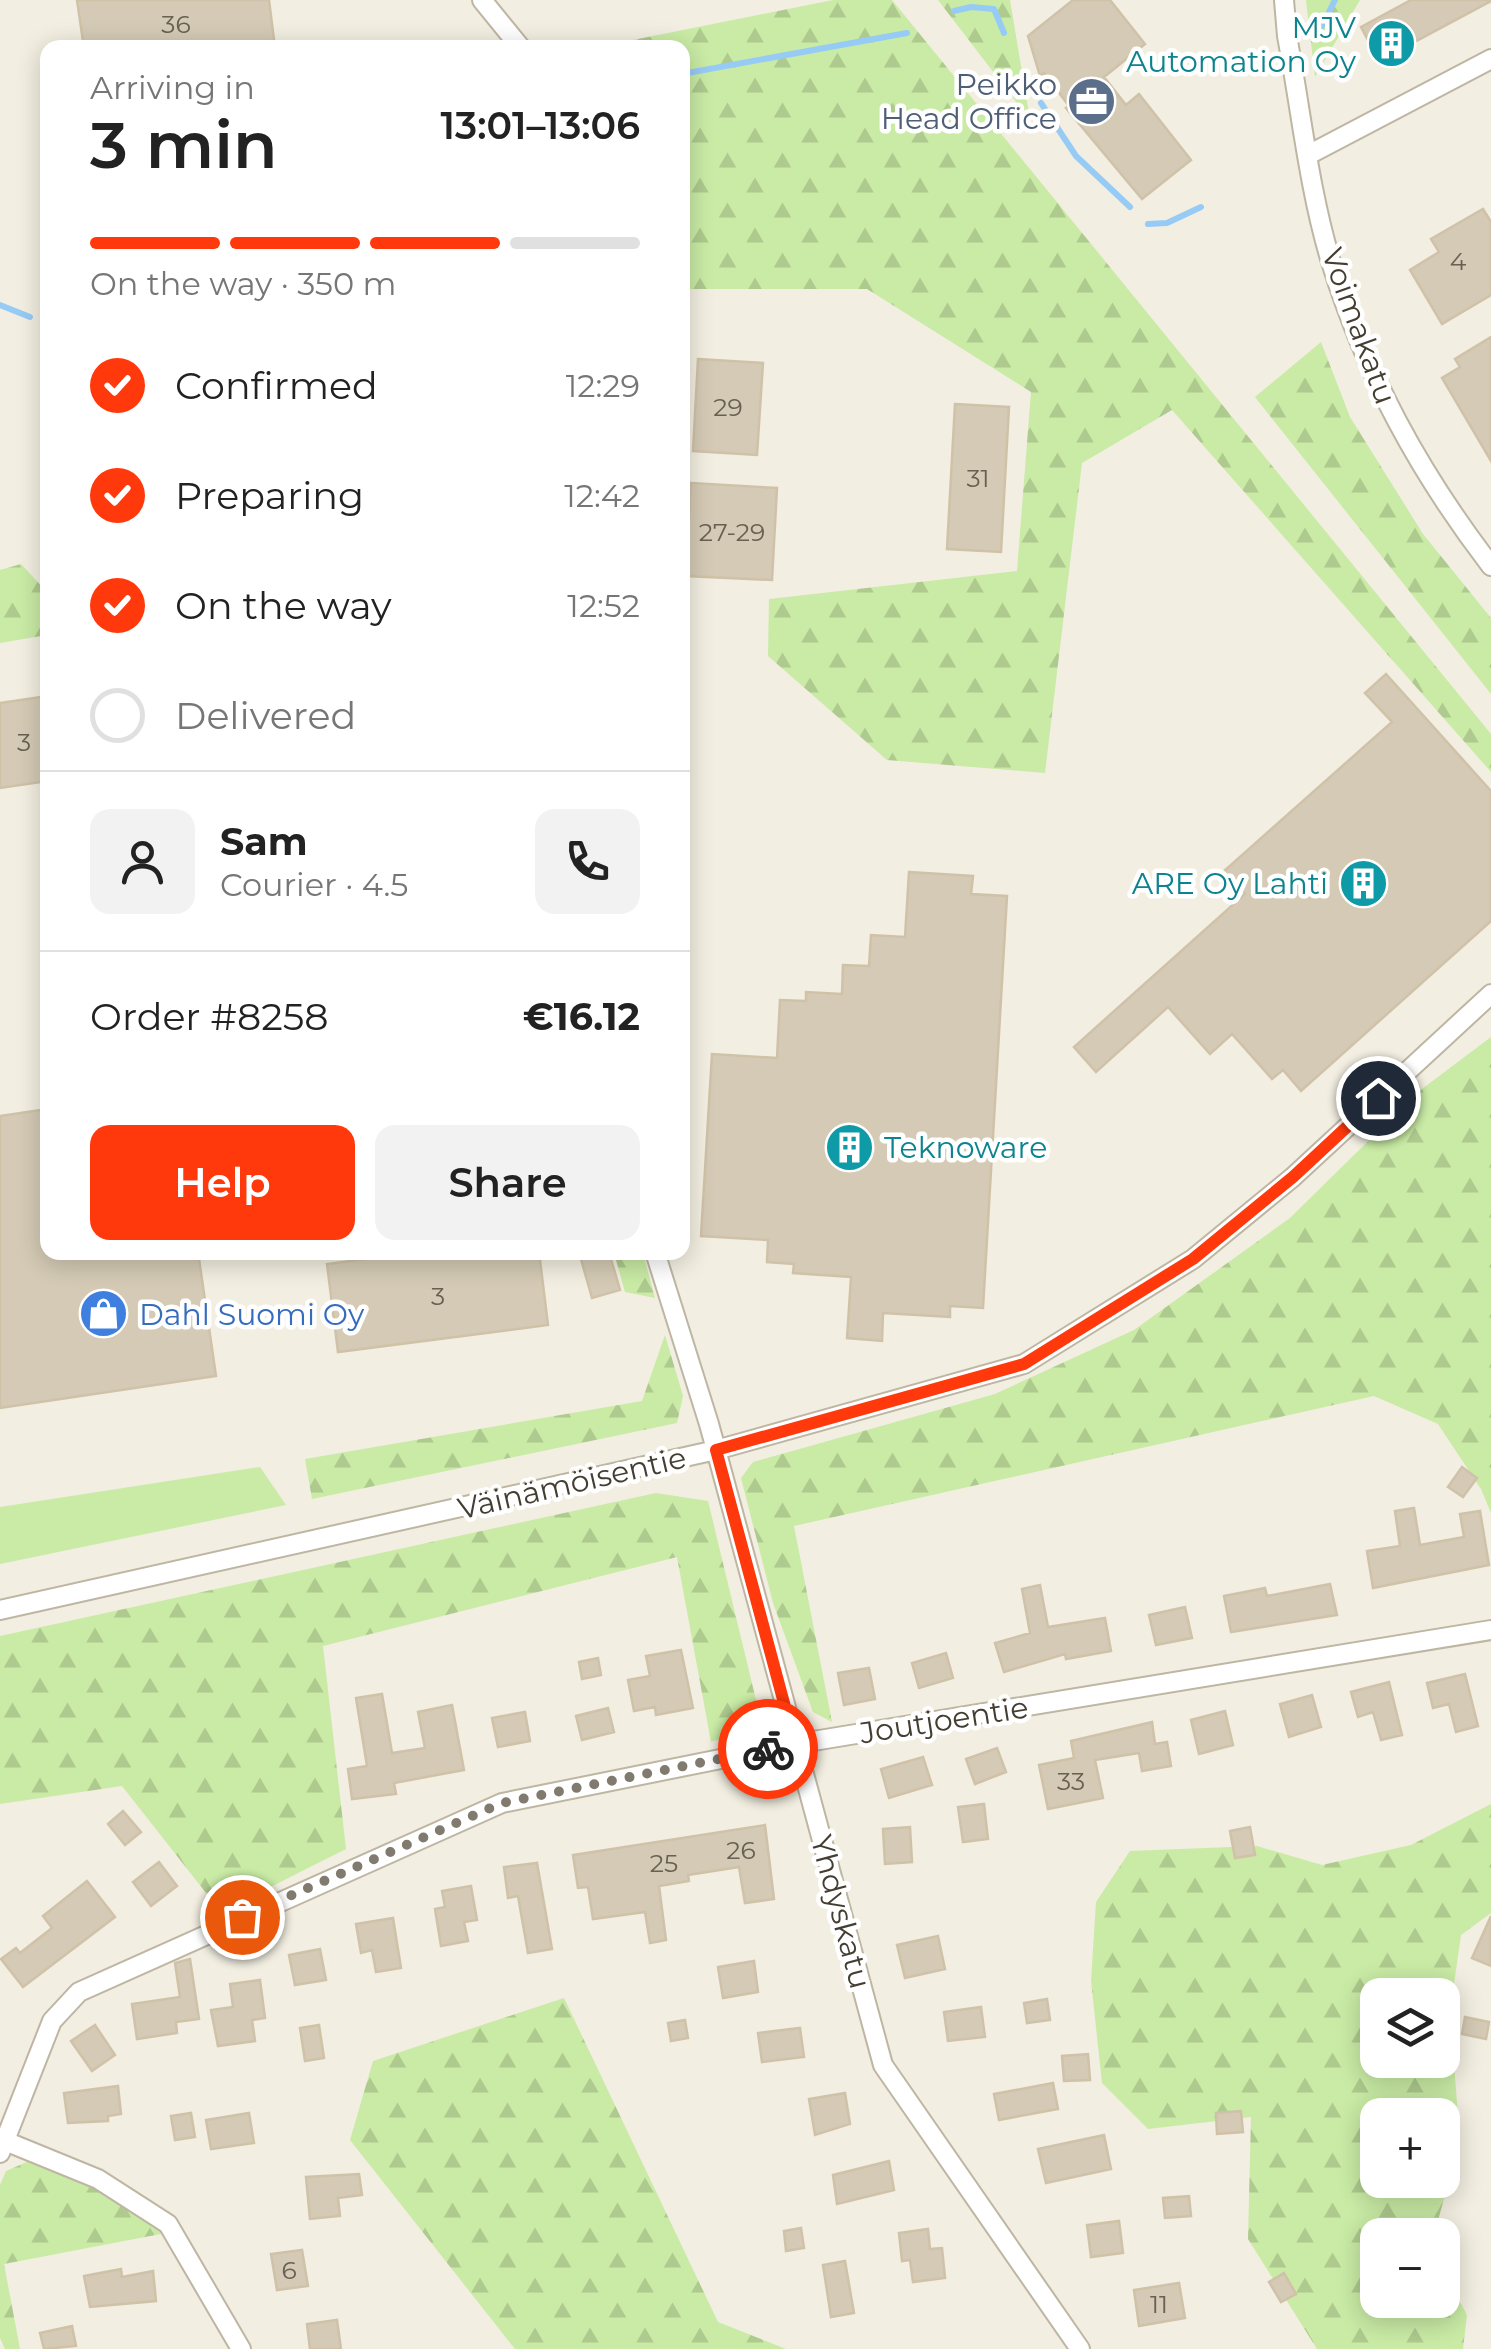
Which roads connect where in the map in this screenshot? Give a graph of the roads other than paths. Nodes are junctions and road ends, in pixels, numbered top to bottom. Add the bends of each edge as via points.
1 (482, 0) edge
2 (1284, 0) edge
3 (514, 40) edge
4 (1491, 60) edge
5 (1310, 154) junction
6 (1491, 566) edge
7 (1491, 994) edge
8 (657, 1260) edge
9 (716, 1450) junction
10 (0, 1610) edge
11 (1491, 1630) edge
12 (795, 1744) junction
13 (3, 2147) edge
14 (241, 2349) edge
15 (1080, 2349) edge

1 - 3 street
2 - 5 street, Voimakatu
4 - 5 street
5 - 6 street, Voimakatu via 1330,258 1366,362 1412,454
7 - 9 street, Väinämöisentie via 1293,1177 1193,1259 1024,1364
8 - 9 street, Yhdyskatu
9 - 10 street, Väinämöisentie
9 - 12 street, Yhdyskatu
11 - 12 street, Joutjoentie
12 - 13 street, Joutjoentie via 502,1803 100,1980 52,2021
12 - 15 street, Yhdyskatu via 883,2065
13 - 14 street via 98,2179 168,2224

